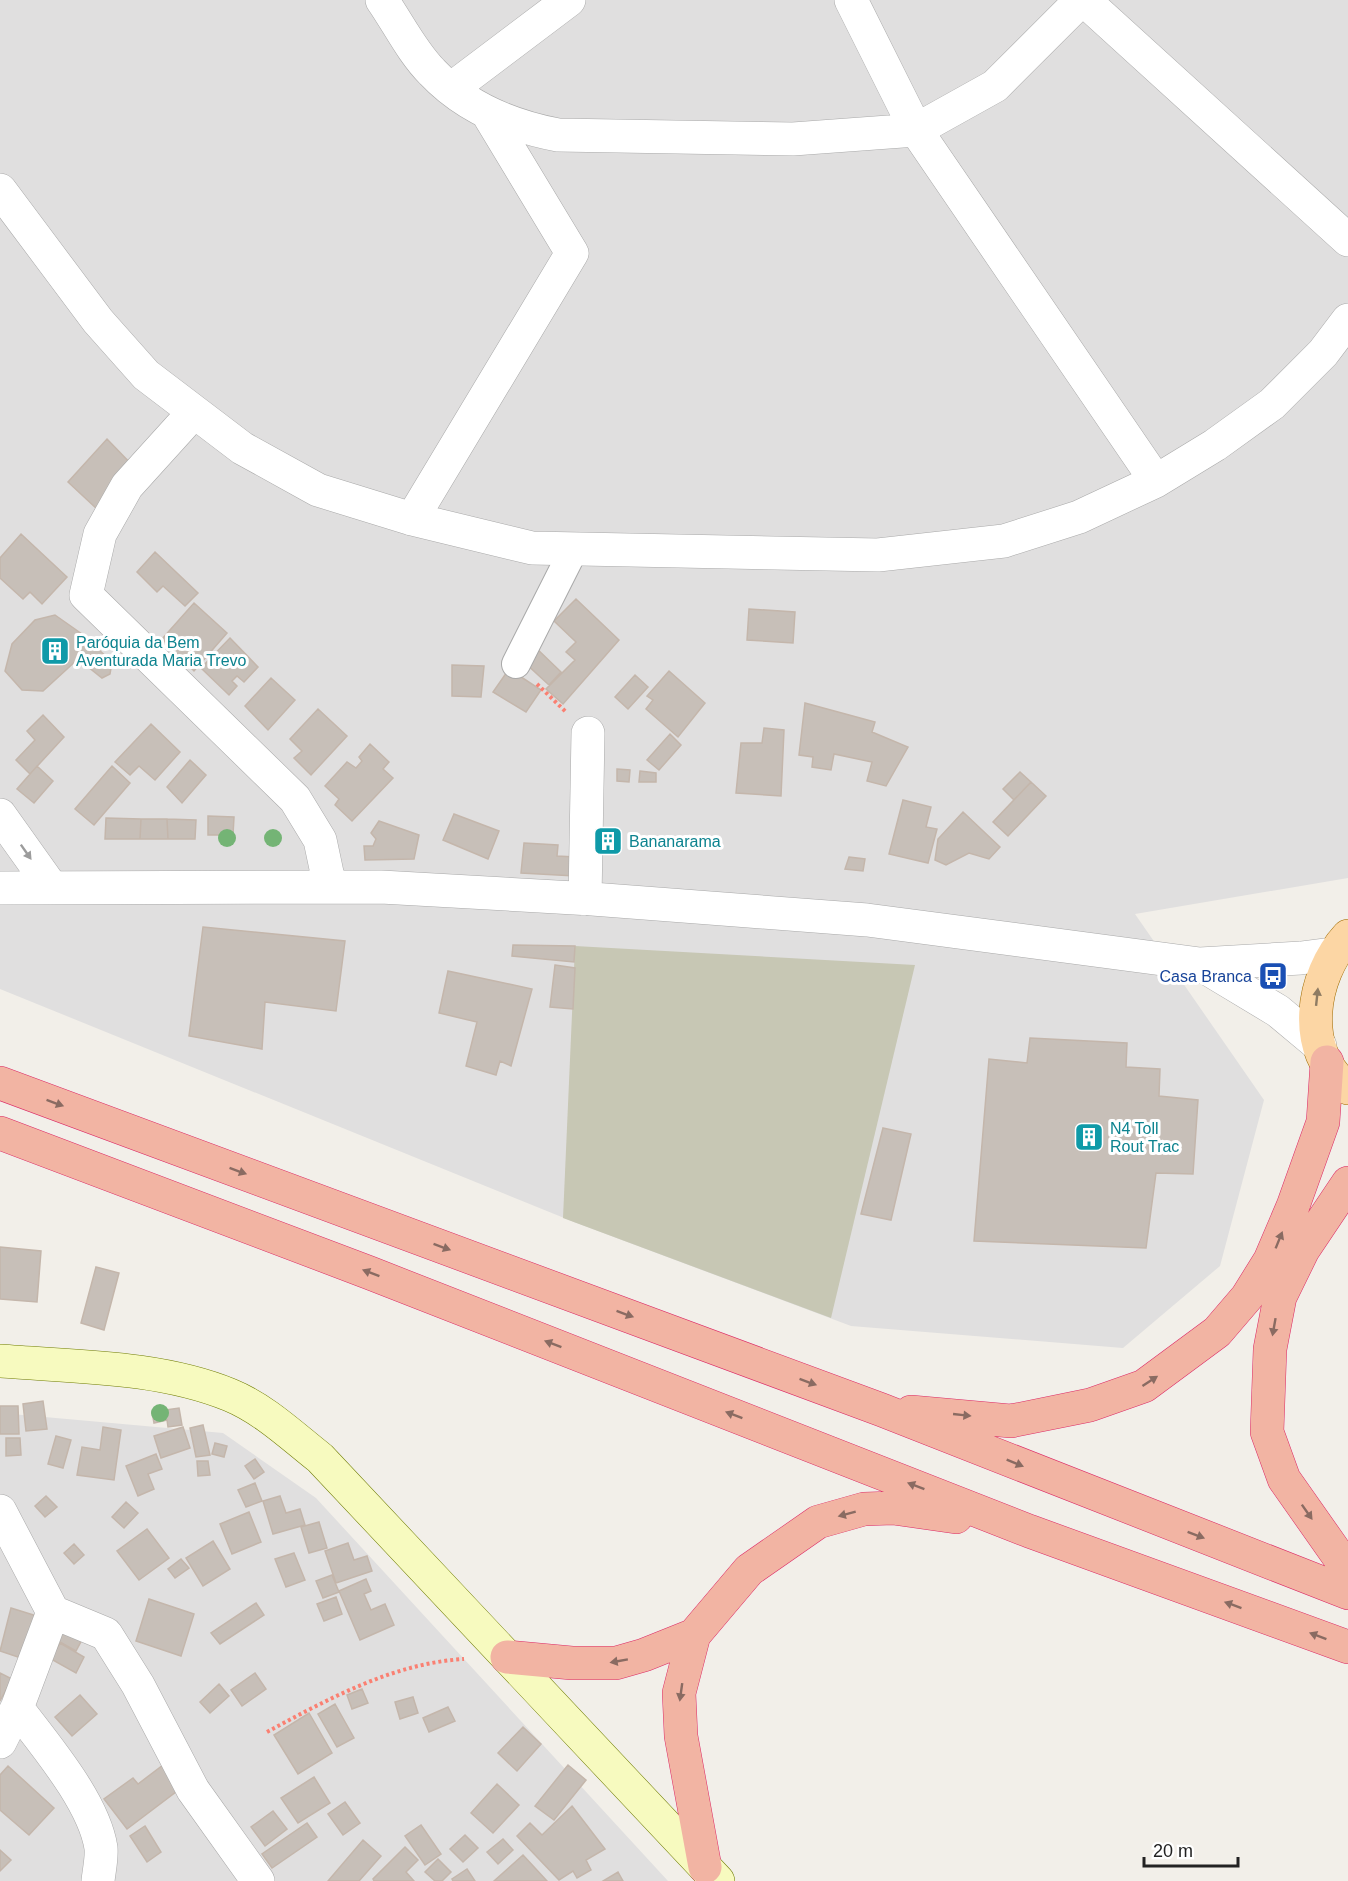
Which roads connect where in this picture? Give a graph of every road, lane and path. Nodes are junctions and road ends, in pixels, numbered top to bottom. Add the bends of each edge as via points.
1 (382, 0) edge
2 (569, 0) edge
3 (851, 0) edge
4 (1082, 0) edge
5 (451, 89) junction
6 (488, 114) junction
7 (916, 130) junction
8 (0, 190) edge
9 (1348, 240) edge
10 (1348, 320) edge
11 (194, 412) junction
12 (1156, 481) junction
13 (412, 519) junction
14 (574, 549) junction
15 (516, 664) joint
16 (588, 733) joint
17 (0, 815) edge
18 (330, 887) junction
19 (0, 888) edge
20 (52, 888) junction
21 (585, 899) junction
22 (1340, 945) edge
23 (1200, 964) junction
24 (1324, 1054) junction
25 (0, 1083) edge
26 (1348, 1088) edge
27 (0, 1133) edge
28 (1348, 1183) edge
29 (1348, 1204) edge
30 (1303, 1250) junction
31 (0, 1361) edge
32 (882, 1410) junction
33 (0, 1511) edge
34 (1029, 1531) junction
35 (1348, 1570) edge
36 (1348, 1593) edge
37 (53, 1611) junction
38 (694, 1635) junction
39 (1348, 1647) edge
40 (507, 1657) junction
41 (17, 1708) junction
42 (267, 1732) dead end
43 (0, 1742) edge
44 (711, 1874) edge
45 (98, 1881) edge
46 (258, 1881) edge

1 - 5 street via 431,72
2 - 5 street
3 - 7 street
4 - 7 street via 995,86
4 - 9 street
5 - 6 street
6 - 7 street via 521,128 558,135 793,139
6 - 13 street via 572,253
7 - 12 street
8 - 11 street via 98,321 146,375
10 - 12 street via 1323,353 1272,404
11 - 13 street via 242,448 318,490
11 - 18 street via 127,486 100,534 86,595 295,799 320,840
12 - 14 street via 1079,517 1004,541 878,555
13 - 14 street via 532,548
14 - 15 street
15 - 16 path
16 - 21 street
17 -> 20 street
18 - 20 street
18 - 21 street via 381,886
19 - 20 street
21 - 23 street via 867,920
22 - 23 street via 1301,958
24 -> 22 main road via 1315,1017 1318,987
23 - 24 street via 1278,1011
24 - 26 main road
32 -> 24 highway via 1011,1420 1061,1413 1144,1386 1217,1332 1247,1297 1270,1260 1323,1122
25 -> 32 highway
34 -> 27 highway
28 - 30 highway
29 - 30 highway
30 -> 35 highway via 1280,1297 1270,1349 1268,1432 1284,1479
31 - 40 main road via 141,1373 232,1395 266,1415 320,1458
32 -> 36 highway
33 - 37 street
34 -> 38 highway via 941,1513 892,1508 864,1509 818,1522 749,1570
39 -> 34 highway
37 - 41 street
37 - 46 street via 106,1634 138,1684 193,1790
38 -> 40 highway via 616,1663
38 -> 44 highway via 680,1693 681,1736
40 - 42 path via 447,1660 403,1670 350,1690
40 - 44 main road
41 - 43 street
41 - 45 street via 64,1770 95,1827 101,1850

